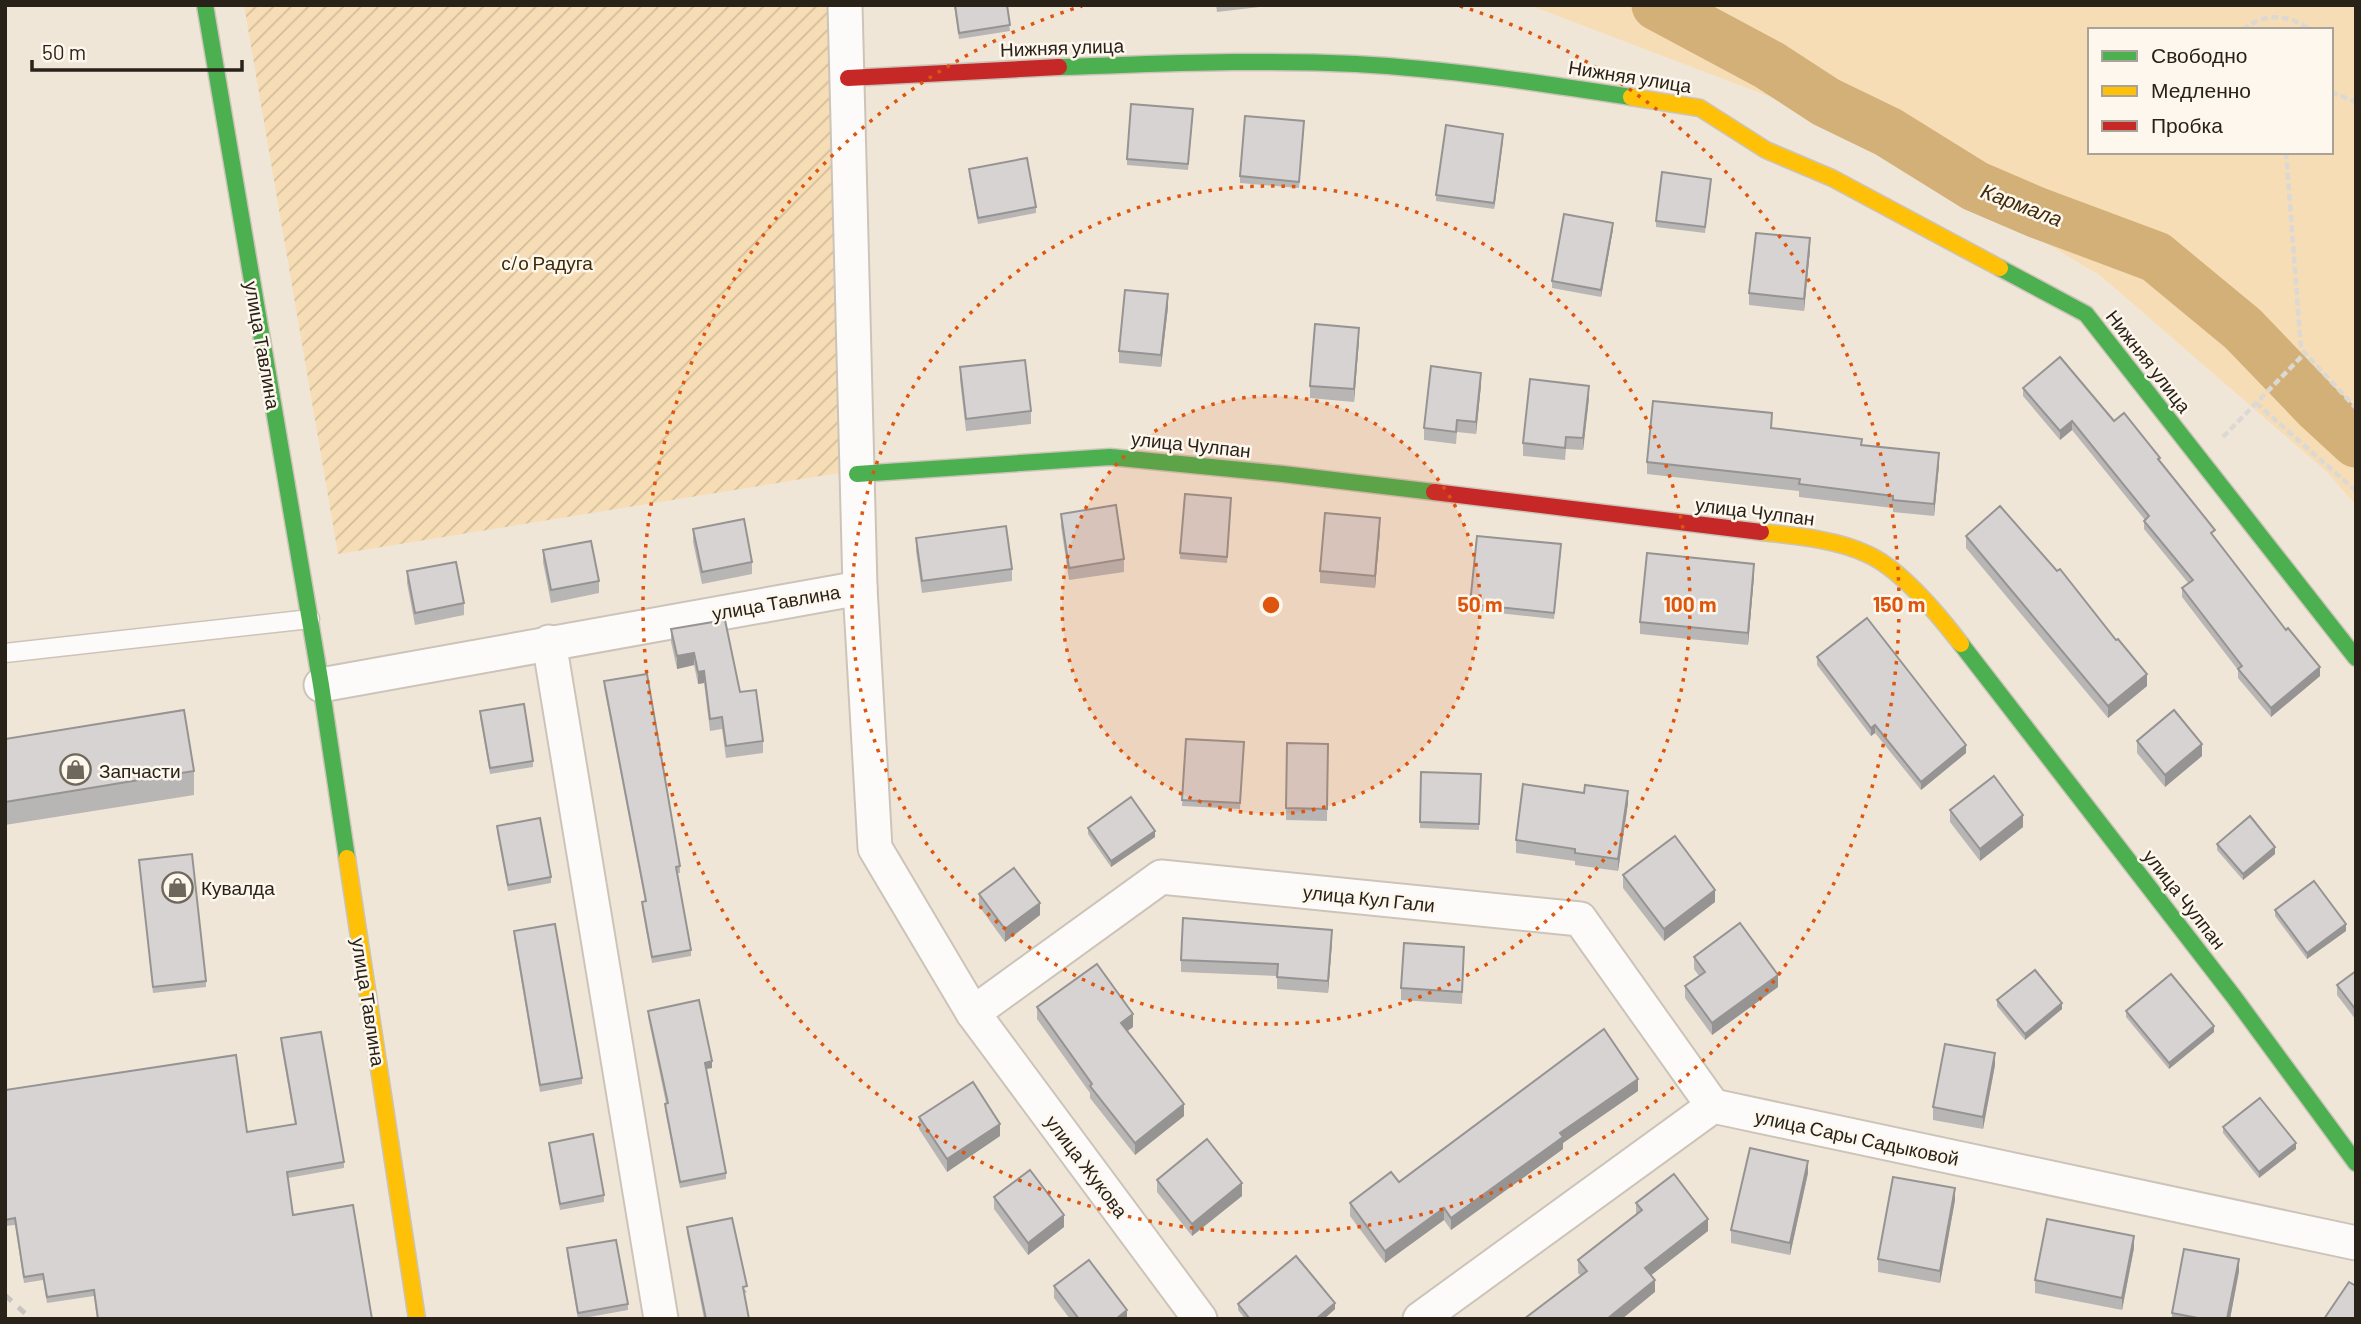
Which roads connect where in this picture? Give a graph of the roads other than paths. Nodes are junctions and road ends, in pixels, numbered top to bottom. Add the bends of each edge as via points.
1 (205, 5) edge
2 (845, 5) edge
3 (848, 78) junction
4 (857, 474) junction
5 (860, 587) junction
6 (310, 619) junction
7 (549, 642) junction
8 (5, 653) edge
9 (2356, 659) edge
10 (321, 685) junction
11 (973, 1013) junction
12 (1713, 1106) junction
13 (2356, 1163) edge
14 (2356, 1243) edge
15 (417, 1319) edge
16 (661, 1319) edge
17 (1200, 1319) edge
18 (1420, 1319) edge

1 - 6 street, улица Тавлина
2 - 3 street, улица Жукова
3 - 4 street, улица Жукова
3 - 9 street, Нижняя улица via 1242,62 1355,64 1468,73 1700,108 1766,150 1832,178 2086,314
4 - 5 street, улица Жукова
4 - 13 street, улица Чулпан via 1110,457 1812,538 1868,554 1903,579 1937,613 2234,997
5 - 7 street, улица Тавлина
5 - 11 street, улица Жукова via 875,848
6 - 8 lane
6 - 10 street, улица Тавлина
7 - 10 street, улица Тавлина
7 - 16 street
10 - 15 street, улица Тавлина
11 - 12 street, улица Кул Гали via 1161,877 1580,919
11 - 17 street, улица Жукова
12 - 14 street, улица Сары Садыковой
12 - 18 street

